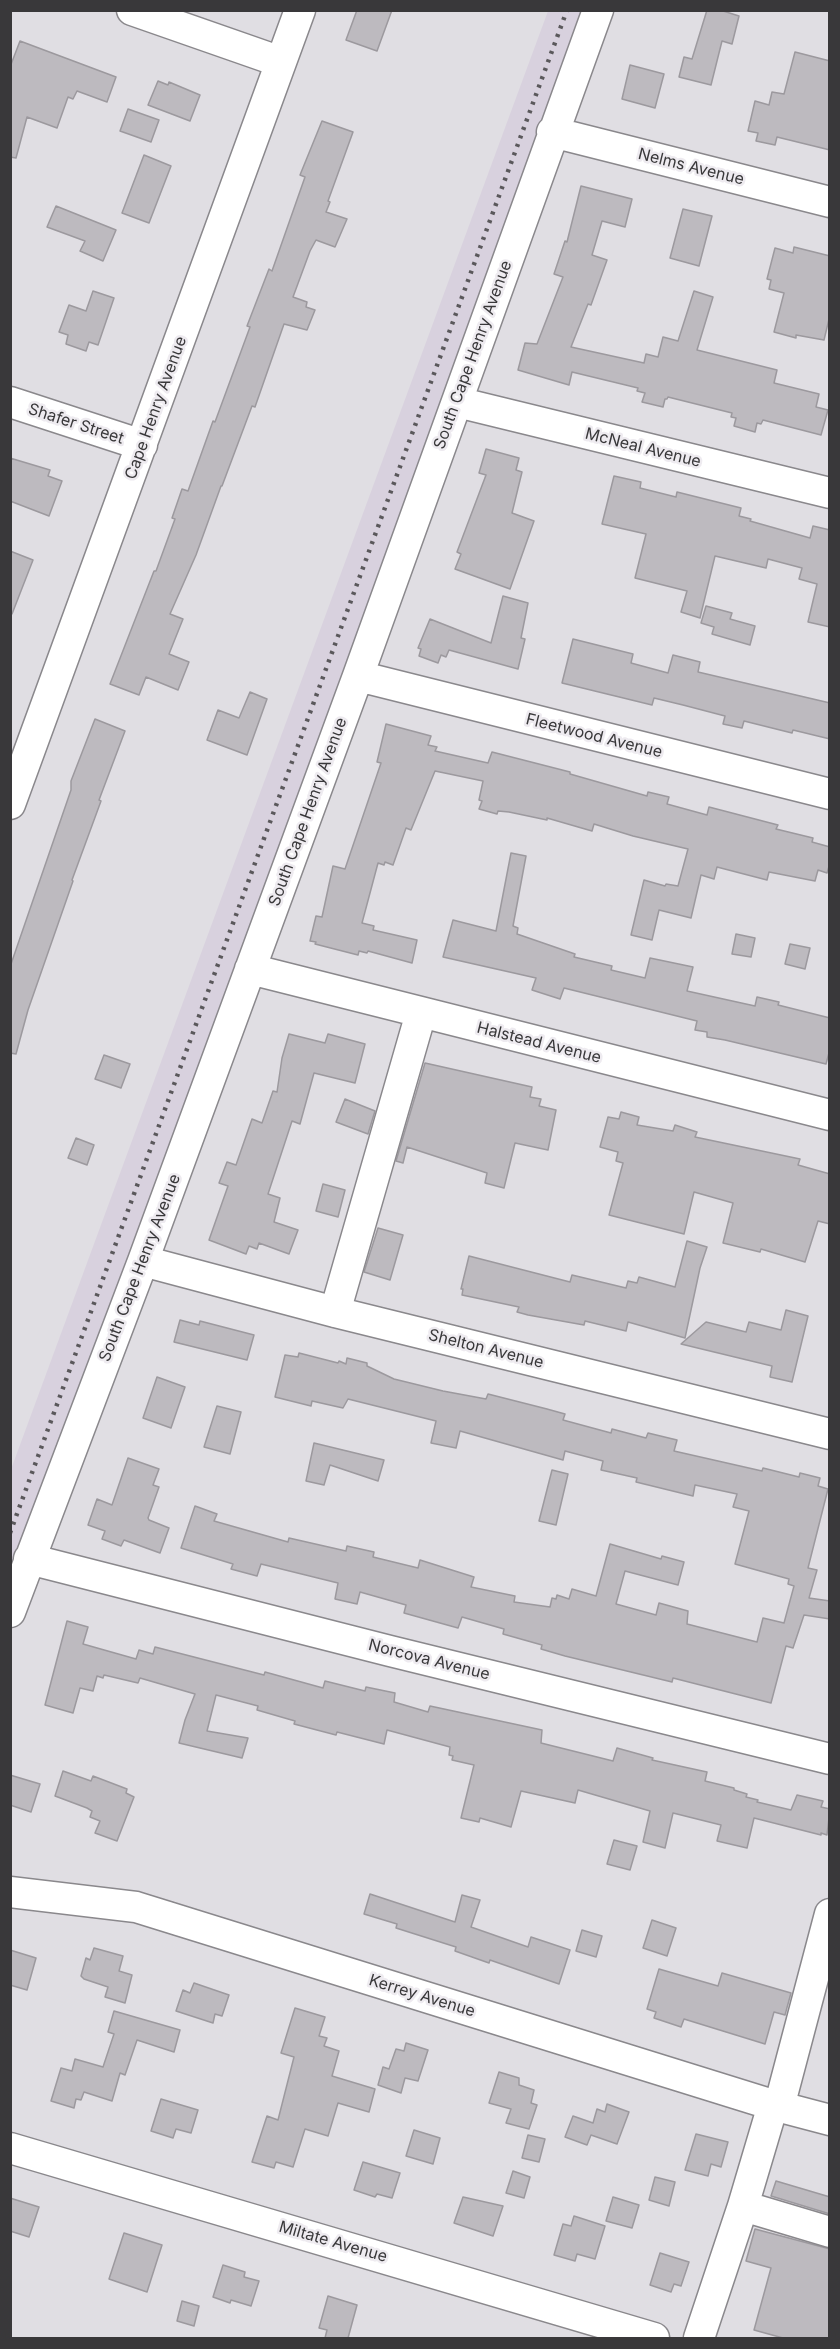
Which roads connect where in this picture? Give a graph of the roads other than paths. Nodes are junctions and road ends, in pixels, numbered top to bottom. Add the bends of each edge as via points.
1 (132, 10) edge
2 (300, 10) edge
3 (598, 10) edge
4 (282, 62) junction
5 (552, 132) junction
6 (830, 202) edge
7 (10, 402) edge
8 (457, 402) junction
9 (142, 446) junction
10 (830, 493) edge
11 (358, 676) junction
12 (830, 794) edge
13 (10, 804) edge
14 (250, 969) junction
15 (421, 1013) junction
16 (830, 1115) edge
17 (143, 1261) junction
18 (335, 1312) junction
19 (830, 1434) edge
20 (29, 1559) junction
21 (10, 1612) edge
22 (830, 1759) edge
23 (10, 1892) edge
24 (830, 1914) edge
25 (776, 2106) junction
26 (830, 2120) edge
27 (10, 2148) edge
28 (743, 2206) junction
29 (830, 2232) edge
30 (654, 2338) edge
31 (699, 2338) edge

1 - 4 street
2 - 4 street, Cape Henry Avenue
3 - 5 street, South Cape Henry Avenue
4 - 9 street, Cape Henry Avenue
5 - 6 street, Nelms Avenue
5 - 8 street, South Cape Henry Avenue
7 - 9 street, Shafer Street
8 - 10 street, McNeal Avenue
8 - 11 street, South Cape Henry Avenue
9 - 13 street, Cape Henry Avenue
11 - 12 street, Fleetwood Avenue
11 - 14 street, South Cape Henry Avenue
14 - 15 street, Halstead Avenue
14 - 17 street, South Cape Henry Avenue
15 - 16 street, Halstead Avenue
15 - 18 street
17 - 18 street, Shelton Avenue
17 - 20 street, South Cape Henry Avenue
18 - 19 street, Shelton Avenue
20 - 21 street, South Cape Henry Avenue
20 - 22 street, Norcova Avenue
23 - 25 street, Kerrey Avenue via 136,1907
24 - 25 street
25 - 26 street, Kerrey Avenue
25 - 28 street
27 - 30 street, Miltate Avenue
28 - 29 street
28 - 31 street

